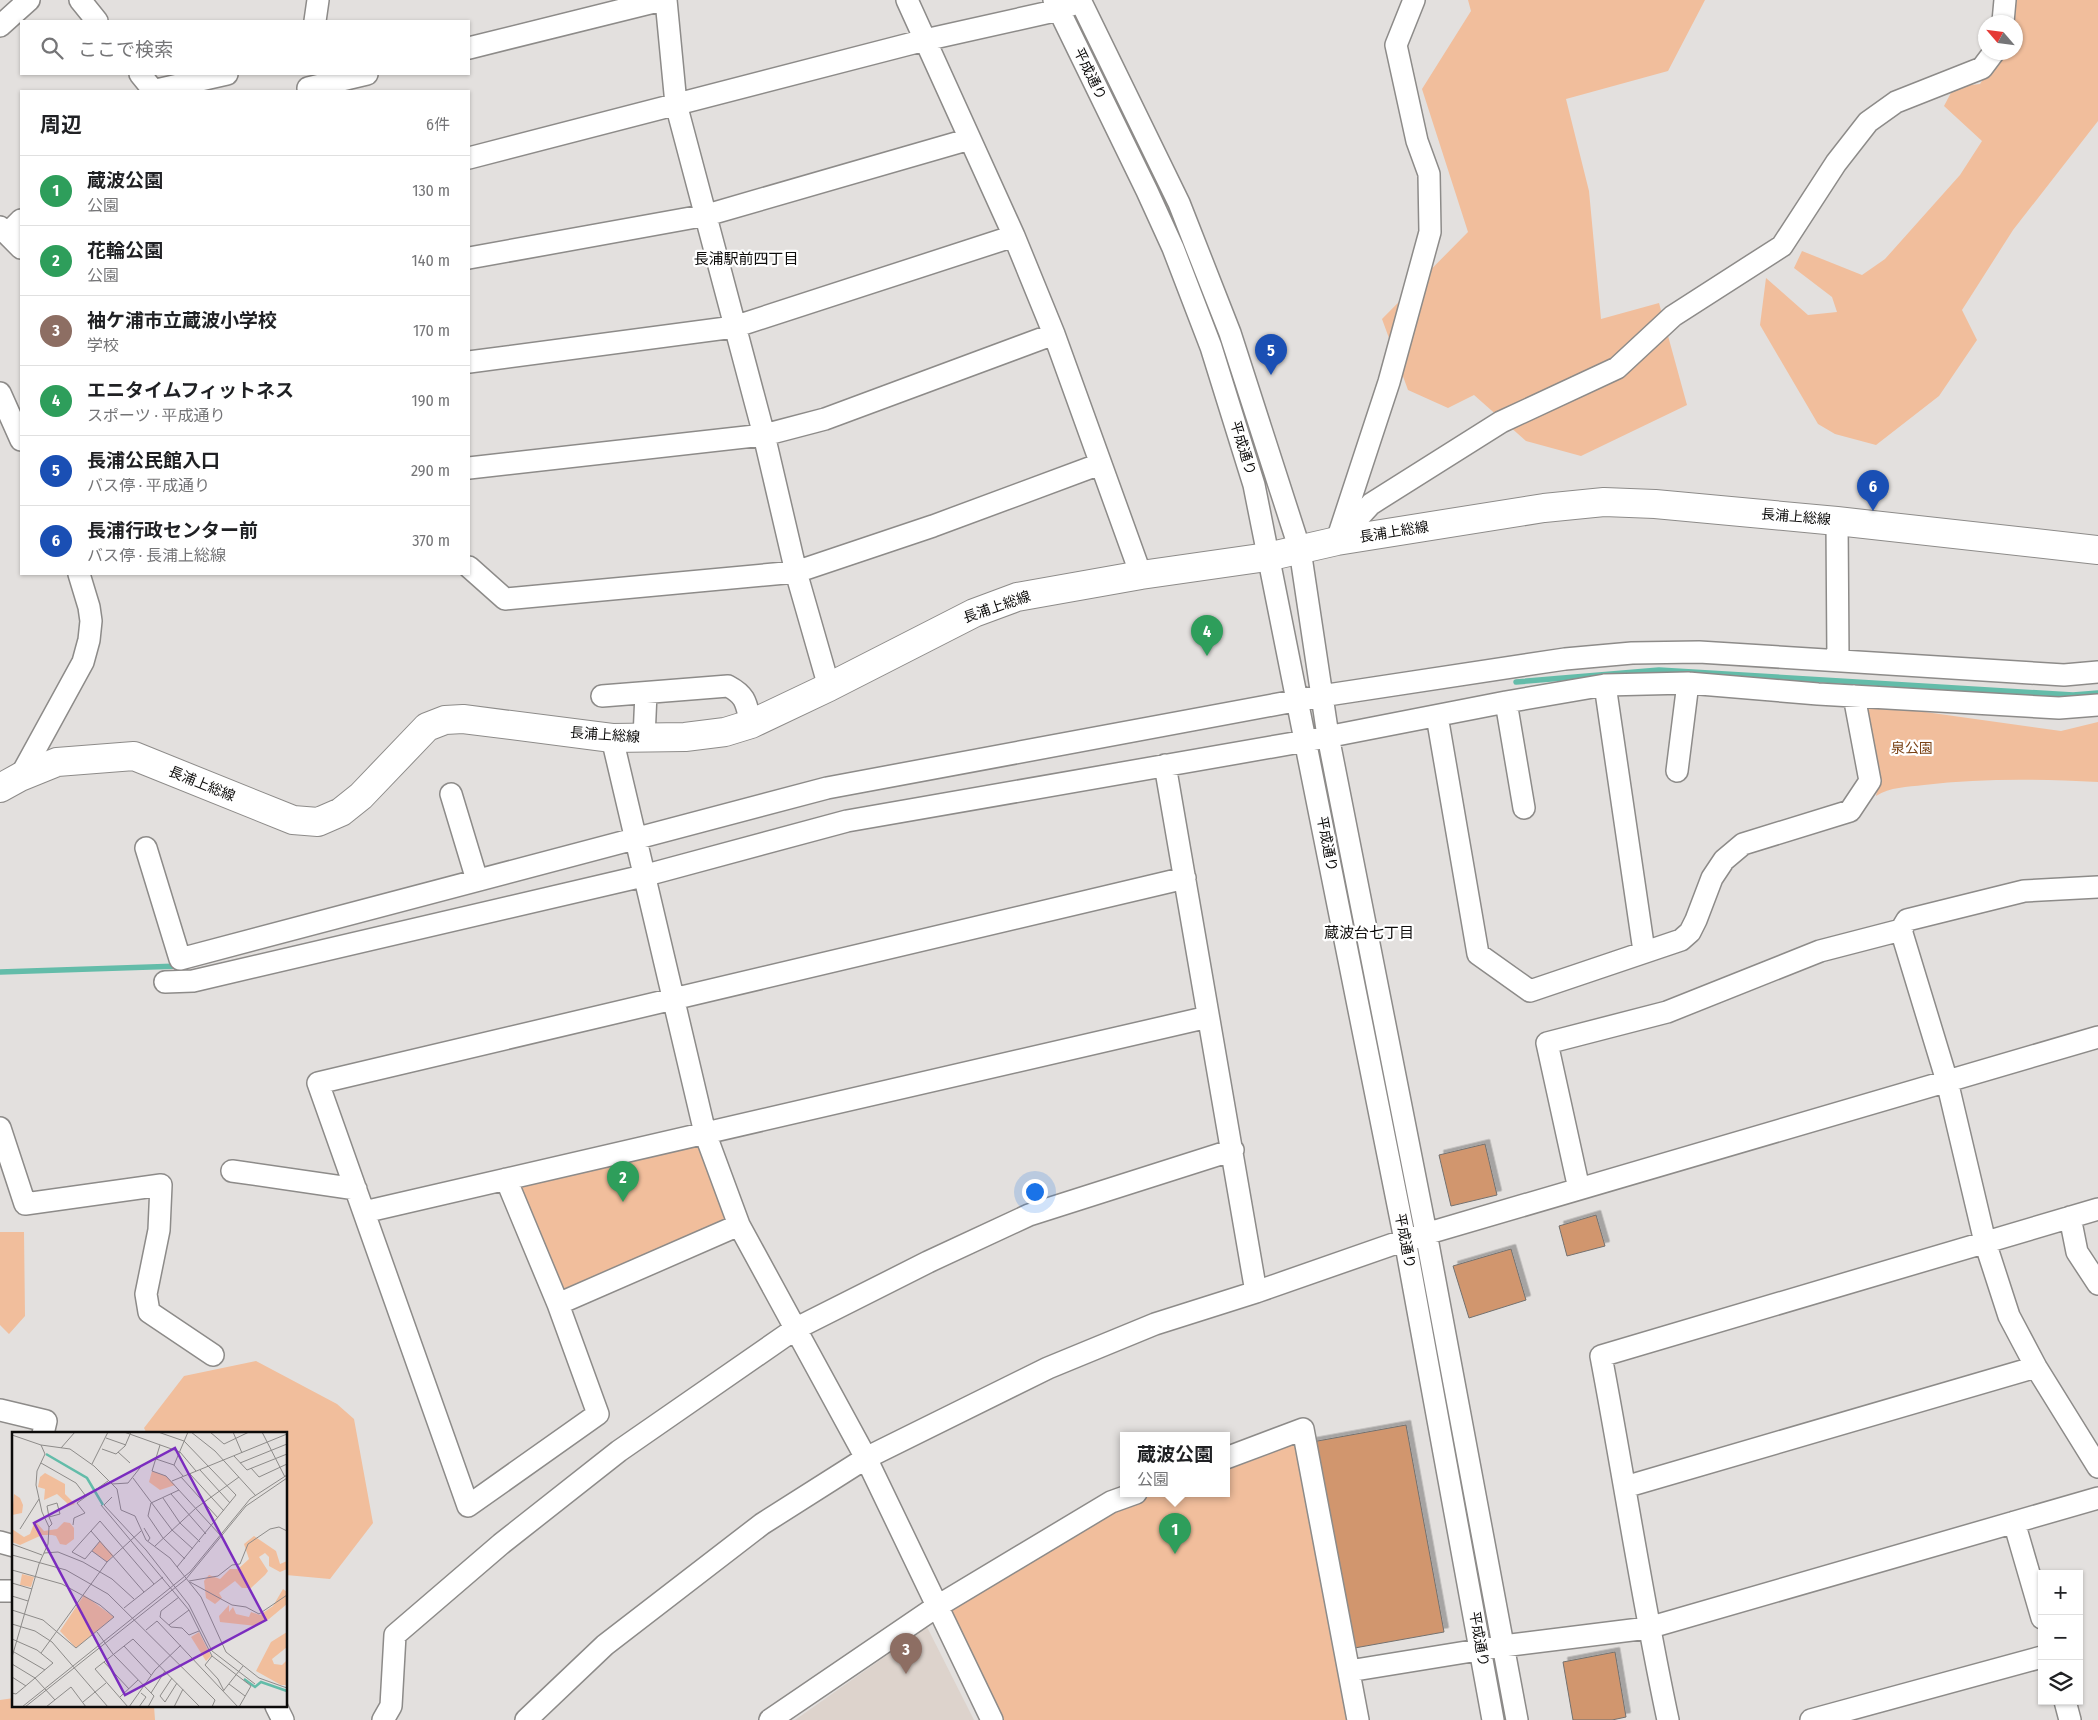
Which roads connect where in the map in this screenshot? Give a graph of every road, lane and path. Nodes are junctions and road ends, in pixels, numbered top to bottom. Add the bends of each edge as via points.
1 (29, 0) edge
2 (80, 0) edge
3 (318, 0) edge
4 (662, 0) edge
5 (666, 0) edge
6 (907, 0) edge
7 (1080, 0) edge
8 (1414, 0) edge
9 (2005, 0) edge
10 (1056, 5) edge
11 (2004, 15) edge
12 (96, 20) edge
13 (315, 20) edge
14 (0, 26) edge
15 (925, 40) junction
16 (470, 48) edge
17 (1988, 60) edge
18 (220, 75) edge
19 (361, 75) edge
20 (309, 84) edge
21 (148, 85) edge
22 (676, 104) junction
23 (970, 139) junction
24 (470, 158) edge
25 (707, 215) junction
26 (1014, 236) junction
27 (470, 258) edge
28 (734, 327) junction
29 (1054, 334) junction
30 (470, 362) edge
31 (0, 393) edge
32 (764, 436) junction
33 (20, 438) edge
34 (1100, 464) junction
35 (470, 468) edge
36 (1837, 521) junction
37 (1337, 541) junction
38 (1300, 550) junction
39 (2098, 550) edge
40 (1267, 557) junction
41 (470, 568) edge
42 (796, 572) junction
43 (79, 575) edge
44 (1141, 575) junction
45 (1829, 659) junction
46 (2098, 672) edge
47 (1688, 683) junction
48 (1605, 685) junction
49 (829, 687) junction
50 (646, 693) junction
51 (1818, 694) junction
52 (602, 696) dead end
53 (1321, 696) junction
54 (1854, 696) junction
55 (1298, 701) junction
56 (1506, 702) junction
57 (2098, 706) edge
58 (1437, 716) junction
59 (751, 724) junction
60 (1328, 736) junction
61 (612, 738) junction
62 (644, 738) junction
63 (1306, 741) junction
64 (1165, 765) junction
65 (1677, 770) dead end
66 (10, 783) edge
67 (451, 794) dead end
68 (1524, 808) dead end
69 (635, 839) junction
70 (146, 848) dead end
71 (643, 876) junction
72 (1185, 878) junction
73 (477, 880) junction
74 (2097, 890) edge
75 (1902, 930) junction
76 (1644, 951) junction
77 (165, 982) dead end
78 (672, 999) junction
79 (1208, 1016) junction
80 (2098, 1036) edge
81 (1946, 1081) junction
82 (0, 1128) edge
83 (705, 1133) junction
84 (1233, 1150) junction
85 (232, 1171) dead end
86 (506, 1179) junction
87 (356, 1189) junction
88 (1579, 1189) junction
89 (2098, 1208) edge
90 (364, 1212) junction
91 (2070, 1217) junction
92 (739, 1226) junction
93 (1426, 1233) junction
94 (1405, 1240) junction
95 (1985, 1242) junction
96 (2098, 1284) edge
97 (1256, 1292) junction
98 (558, 1304) junction
99 (795, 1330) junction
100 (213, 1355) dead end
101 (2036, 1367) junction
102 (0, 1410) edge
103 (43, 1432) edge
104 (1230, 1456) edge
105 (866, 1458) junction
106 (2098, 1467) edge
107 (1625, 1487) junction
108 (1125, 1497) edge
109 (2098, 1498) edge
110 (2014, 1522) junction
111 (936, 1607) junction
112 (2041, 1615) edge
113 (1648, 1628) junction
114 (1503, 1646) junction
115 (1480, 1649) junction
116 (2038, 1658) edge
117 (1349, 1671) junction
118 (2065, 1705) edge
119 (277, 1708) edge
120 (283, 1720) edge
121 (383, 1720) edge
122 (526, 1720) edge
123 (770, 1720) edge
124 (992, 1720) edge
125 (1358, 1720) edge
126 (1493, 1720) edge
127 (1516, 1720) edge
128 (1668, 1720) edge
129 (1812, 1720) edge
130 (2070, 1720) edge

1 - 14 street
2 - 12 street
3 - 13 street
4 - 16 street
5 - 22 street
6 - 15 street
7 - 10 street
7 - 38 street, 平成通り via 1186,220 1230,333
8 - 37 street via 1396,45 1417,140 1429,174 1430,232 1389,382
9 - 11 street
10 - 15 street
10 - 40 street, 平成通り via 1147,190 1211,347 1254,484
15 - 22 street
15 - 23 street
17 - 37 street via 1982,68 1896,102 1868,122 1782,246 1673,316 1617,368 1501,422 1371,504
18 - 21 street
19 - 20 street
22 - 24 street
22 - 25 street
23 - 25 street
23 - 26 street
25 - 27 street
25 - 28 street
26 - 28 street
26 - 29 street
28 - 30 street
28 - 32 street
29 - 32 street via 825,419
29 - 34 street
31 - 33 street
32 - 35 street
32 - 42 street
34 - 42 street
34 - 44 street
36 - 37 main road, 長浦上総線 via 1604,502 1544,508
36 - 39 main road, 長浦上総線
36 - 45 street
37 - 38 main road, 長浦上総線
38 - 40 main road, 長浦上総線
38 - 53 street, 平成通り
40 - 44 main road, 長浦上総線
40 - 55 street, 平成通り
41 - 42 street via 504,599
42 - 49 street
43 - 66 street via 91,621 83,662
44 - 49 main road, 長浦上総線 via 1017,597 974,613
45 - 46 street via 2064,675
45 - 51 street
45 - 53 street via 1699,652 1632,653 1565,659
47 - 48 street
47 - 51 street
47 - 65 street
48 - 56 street
48 - 76 street
49 - 59 main road, 長浦上総線
50 - 52 street
50 - 59 street via 728,686 740,692 745,700
50 - 62 street
51 - 54 street
53 - 55 street
53 - 60 street, 平成通り
54 - 57 street via 2059,708
54 - 76 street via 1870,781 1850,811 1742,844 1724,860 1712,878 1690,932 1681,940
55 - 63 street, 平成通り
55 - 69 street via 827,788
56 - 58 street
56 - 68 street
58 - 60 street
58 - 76 street via 1478,954 1530,991
59 - 62 main road, 長浦上総線 via 685,738
60 - 63 street
60 - 93 street, 平成通り
61 - 62 main road, 長浦上総線
61 - 66 main road, 長浦上総線 via 464,719 445,720 427,727 361,796 341,812 318,822 293,820 134,756 57,762
61 - 69 street
63 - 64 street
63 - 94 street, 平成通り
64 - 71 street via 847,821
64 - 72 street
67 - 73 street
69 - 71 street
69 - 73 street
70 - 73 street via 180,959
71 - 77 street via 193,981
71 - 78 street
72 - 78 street
72 - 79 street
74 - 75 street via 2024,891 1907,920
75 - 81 street
75 - 88 street via 1820,951 1667,1012 1547,1043
78 - 83 street
78 - 87 street via 318,1083
79 - 83 street
79 - 84 street
80 - 81 street
81 - 88 street
81 - 95 street
82 - 100 street via 26,1204 161,1185 159,1230 146,1294 149,1312
83 - 86 street
83 - 92 street
84 - 97 street
84 - 99 street via 1029,1215
85 - 87 street
86 - 90 street
86 - 98 street
87 - 90 street
88 - 93 street
89 - 91 street
90 - 98 street via 468,1506 598,1414
91 - 95 street
91 - 96 street via 2078,1252
92 - 98 street
92 - 99 street
93 - 94 street
93 - 114 street, 平成通り
94 - 97 street
94 - 115 street, 平成通り
95 - 101 street via 2009,1316
95 - 107 street via 1601,1356
97 - 105 street via 1155,1324 1048,1368
99 - 105 street
99 - 121 street via 619,1451 501,1544 395,1635 391,1706
101 - 106 street
101 - 107 street
102 - 103 street via 46,1421
104 - 117 street via 1303,1429
105 - 111 street
105 - 122 street via 762,1524 686,1582 605,1645
107 - 113 street
108 - 111 street via 1111,1502
109 - 110 street
110 - 112 street
110 - 113 street
111 - 123 street
111 - 124 street
113 - 114 street
113 - 128 street
114 - 115 street
114 - 127 street, 平成通り
115 - 117 street
115 - 126 street, 平成通り
116 - 129 street
117 - 125 street
118 - 130 street
119 - 120 street

